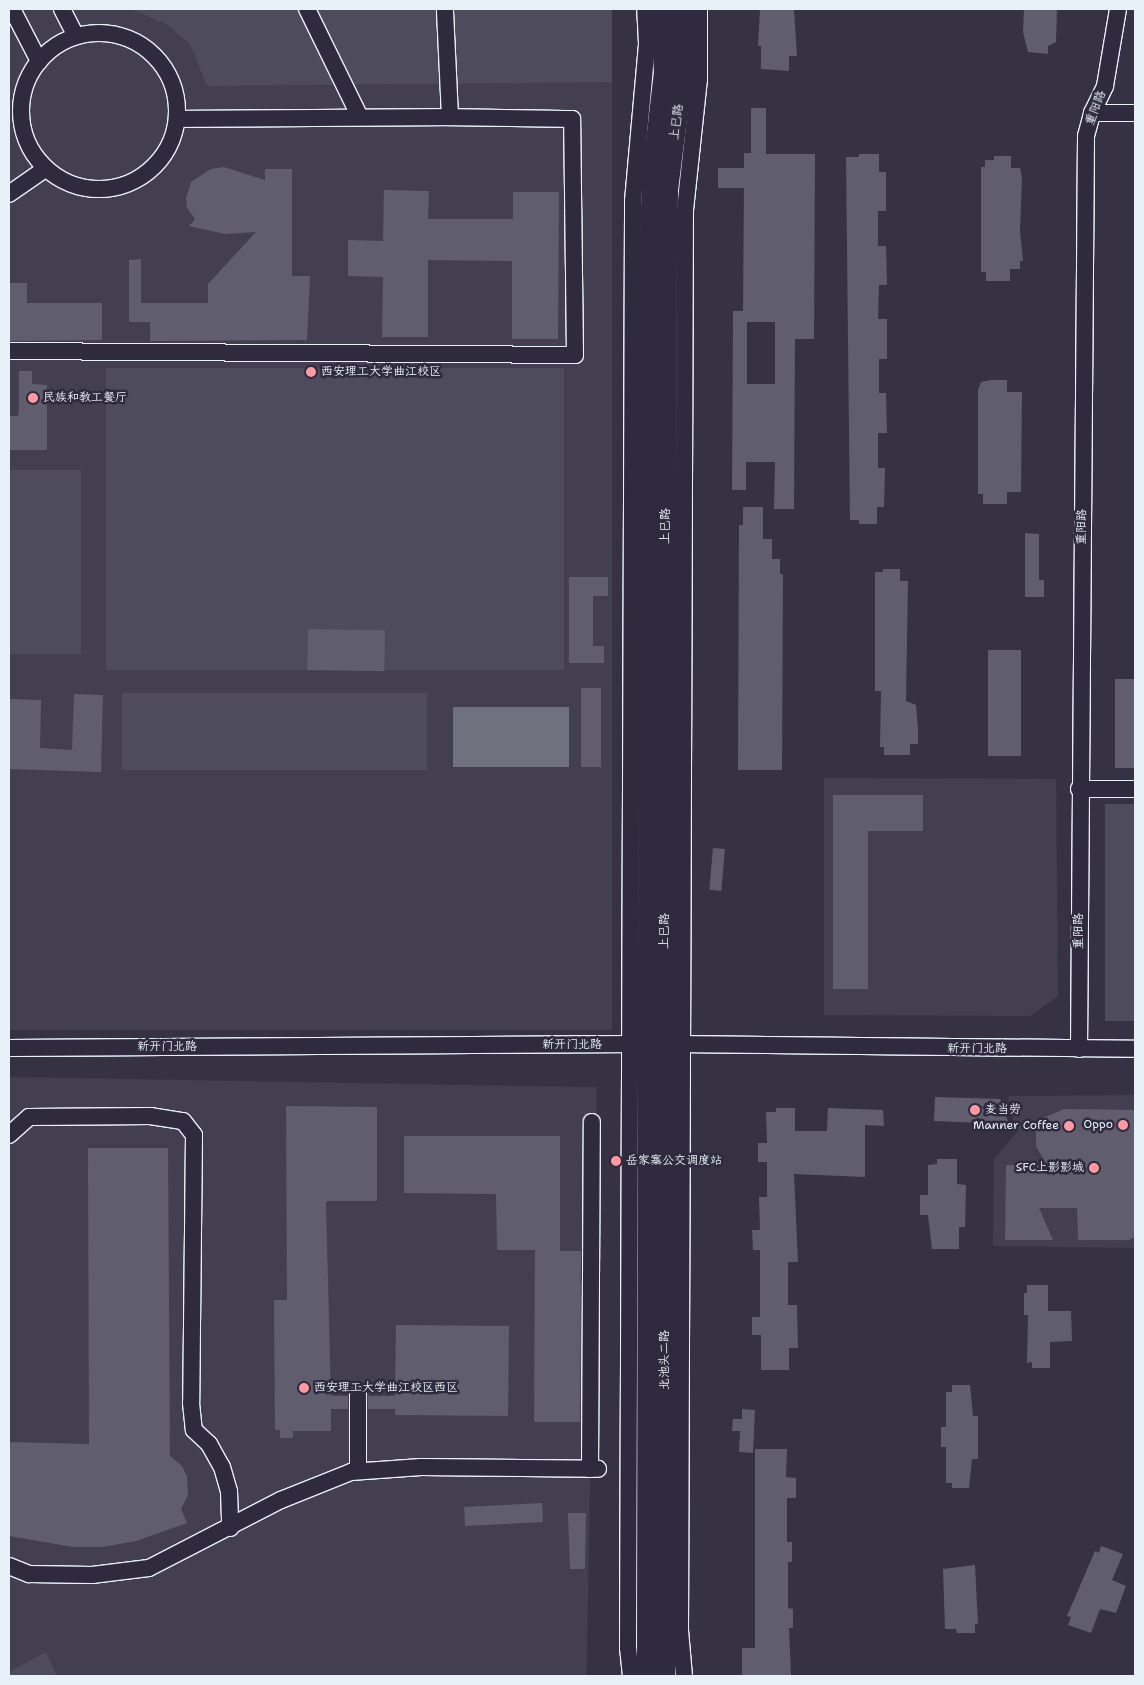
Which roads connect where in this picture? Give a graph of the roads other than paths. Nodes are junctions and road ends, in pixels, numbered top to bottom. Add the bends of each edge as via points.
1 (12, 9) edge
2 (62, 9) edge
3 (306, 9) edge
4 (445, 9) edge
5 (645, 9) edge
6 (661, 9) edge
7 (681, 9) edge
8 (699, 9) edge
9 (1118, 9) edge
10 (76, 36) junction
11 (39, 61) junction
12 (1092, 113) junction
13 (1135, 113) edge
14 (360, 117) junction
15 (450, 118) junction
16 (178, 119) junction
17 (45, 169) junction
18 (9, 194) edge
19 (9, 352) edge
20 (1079, 789) junction
21 (1135, 789) edge
22 (656, 1044) junction
23 (9, 1048) edge
24 (1079, 1049) junction
25 (1135, 1049) edge
26 (592, 1122) dead end
27 (9, 1135) edge
28 (358, 1395) dead end
29 (358, 1471) junction
30 (230, 1528) junction
31 (9, 1566) edge
32 (631, 1676) edge
33 (646, 1676) edge
34 (665, 1676) edge
35 (684, 1676) edge

1 - 11 street
2 - 10 street
3 - 14 street
4 - 15 street
5 - 22 street via 646,69 633,200
6 - 22 main road, 上巳路 via 664,73 650,216
7 - 22 main road, 上巳路 via 681,86 668,190
8 - 22 street via 699,80 685,210
9 - 12 street, 重阳路 via 1105,86
10 - 11 street via 55,46
10 - 16 street via 98,32 120,35 140,44 157,58 170,76
11 - 17 street via 26,81 21,104 30,150
12 - 13 street
12 - 20 street, 重阳路 via 1086,136
14 - 15 street
14 - 16 street
15 - 19 street via 572,118 575,355
16 - 17 street via 172,143 158,164 138,180 115,189 90,190 66,183
17 - 18 street
20 - 21 street
20 - 24 street, 重阳路
22 - 23 street, 新开门北路
22 - 24 street, 新开门北路
22 - 32 street
22 - 33 main road, 北池头二路
22 - 34 main road, 北池头二路
22 - 35 street
24 - 25 street, 新开门北路
26 - 29 street via 594,1469 421,1467
27 - 30 street via 29,1117 150,1116 183,1121 194,1135 191,1403 194,1430 209,1444 230,1491
28 - 29 street
29 - 30 street via 281,1500
30 - 31 street via 149,1568 92,1575 30,1574

